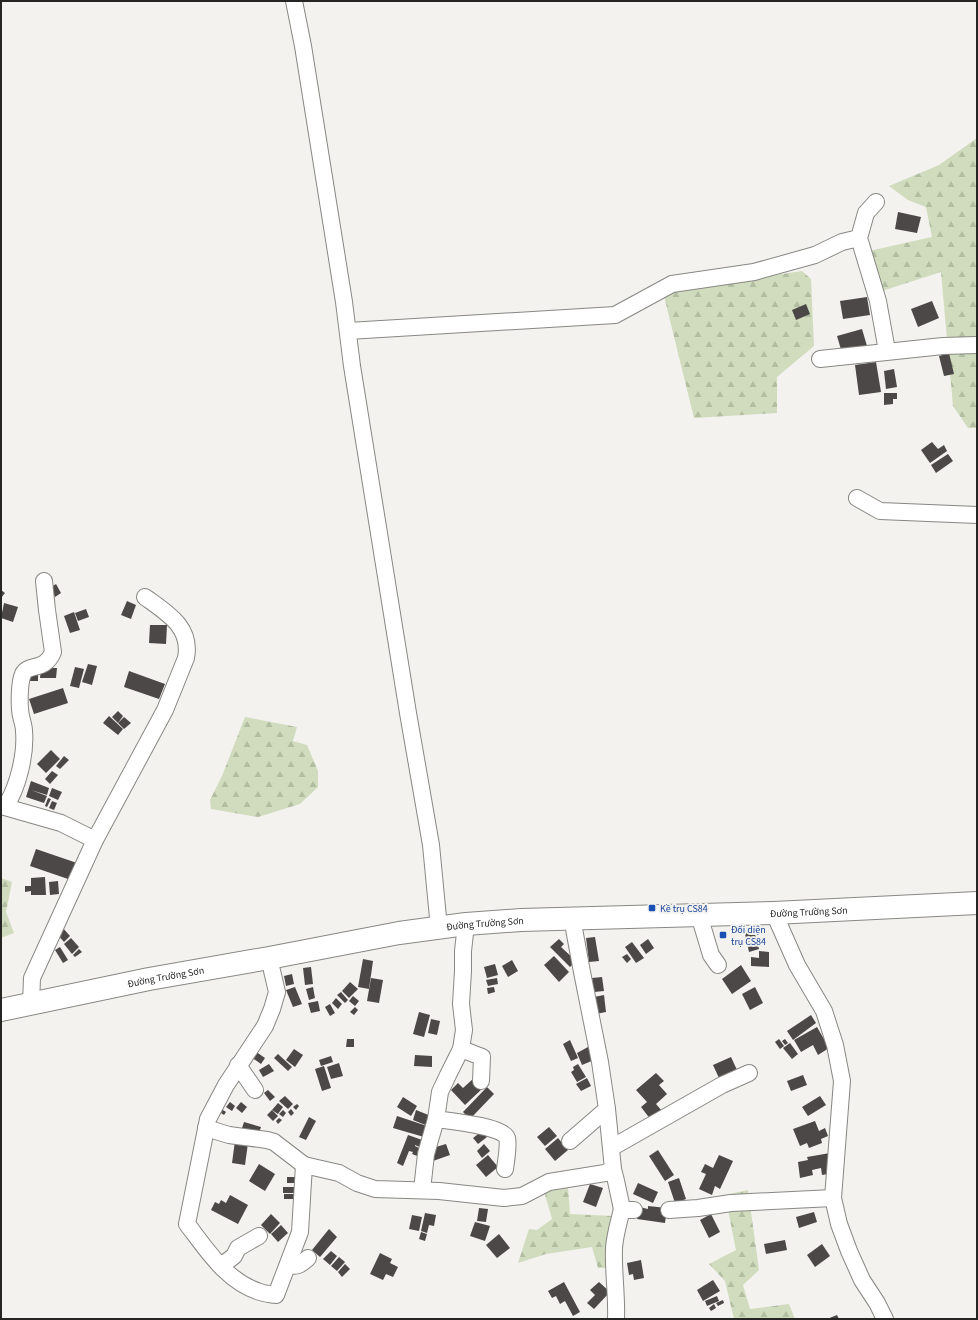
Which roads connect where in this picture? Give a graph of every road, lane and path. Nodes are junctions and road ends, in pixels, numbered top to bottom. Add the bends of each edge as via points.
1 (294, 1) edge
2 (876, 202) dead end
3 (859, 238) junction
4 (348, 331) junction
5 (977, 345) edge
6 (887, 351) junction
7 (820, 359) dead end
8 (857, 498) dead end
9 (977, 515) edge
10 (44, 581) dead end
11 (145, 597) dead end
12 (3, 807) edge
13 (95, 840) junction
14 (977, 902) edge
15 (774, 913) junction
16 (699, 915) junction
17 (572, 918) junction
18 (466, 924) junction
19 (439, 928) junction
20 (268, 958) junction
21 (718, 965) dead end
22 (31, 1004) junction
23 (1, 1010) edge
24 (461, 1049) junction
25 (238, 1065) junction
26 (749, 1073) dead end
27 (481, 1081) dead end
28 (255, 1090) dead end
29 (607, 1109) junction
30 (436, 1119) junction
31 (206, 1128) junction
32 (570, 1140) dead end
33 (611, 1148) junction
34 (304, 1165) junction
35 (505, 1169) dead end
36 (613, 1169) junction
37 (422, 1190) junction
38 (833, 1198) junction
39 (669, 1210) dead end
40 (258, 1236) dead end
41 (308, 1258) dead end
42 (288, 1265) junction
43 (221, 1266) junction
44 (616, 1319) edge
45 (885, 1319) edge

1 - 4 street
2 - 3 street via 866,213
3 - 4 street via 842,242 815,255 754,272 672,284 615,315
3 - 6 street via 878,301
4 - 19 street via 431,845
5 - 6 street
6 - 7 street
8 - 9 street via 880,511
10 - 12 street via 53,652 47,662 28,669 23,674 19,702 24,730 24,756 12,798
11 - 13 street via 168,613 185,634 186,658 164,710
12 - 13 street via 61,823
13 - 22 street via 32,978
14 - 15 highway, Đường Trường Sơn
15 - 16 highway, Đường Trường Sơn
15 - 38 street via 798,965 824,1011 835,1045 842,1081
16 - 17 highway, Đường Trường Sơn
16 - 21 street via 712,955
17 - 18 highway, Đường Trường Sơn
17 - 29 street
18 - 19 highway, Đường Trường Sơn
18 - 24 street via 461,1004 464,1030
19 - 20 highway, Đường Trường Sơn
20 - 22 highway, Đường Trường Sơn via 149,979
20 - 25 street via 277,992 265,1026
22 - 23 highway, Đường Trường Sơn
24 - 27 street via 482,1057
24 - 30 street via 440,1092
25 - 28 street
25 - 31 street via 208,1119
26 - 33 street via 722,1085
29 - 32 street
29 - 33 street
30 - 35 street via 479,1125 504,1134 507,1139
30 - 37 street via 426,1154
31 - 34 street via 229,1135 274,1142
31 - 43 street via 187,1224
33 - 36 street
34 - 37 street via 339,1173 375,1189
34 - 42 street via 300,1232
36 - 37 street via 605,1173 549,1182 522,1196 504,1198
36 - 44 street via 620,1201 628,1209 616,1234 614,1250
38 - 39 street via 731,1203
38 - 45 street via 849,1251 862,1280
40 - 43 street via 238,1248 234,1256
41 - 42 street via 298,1266
42 - 43 street via 276,1295 245,1286 231,1277

